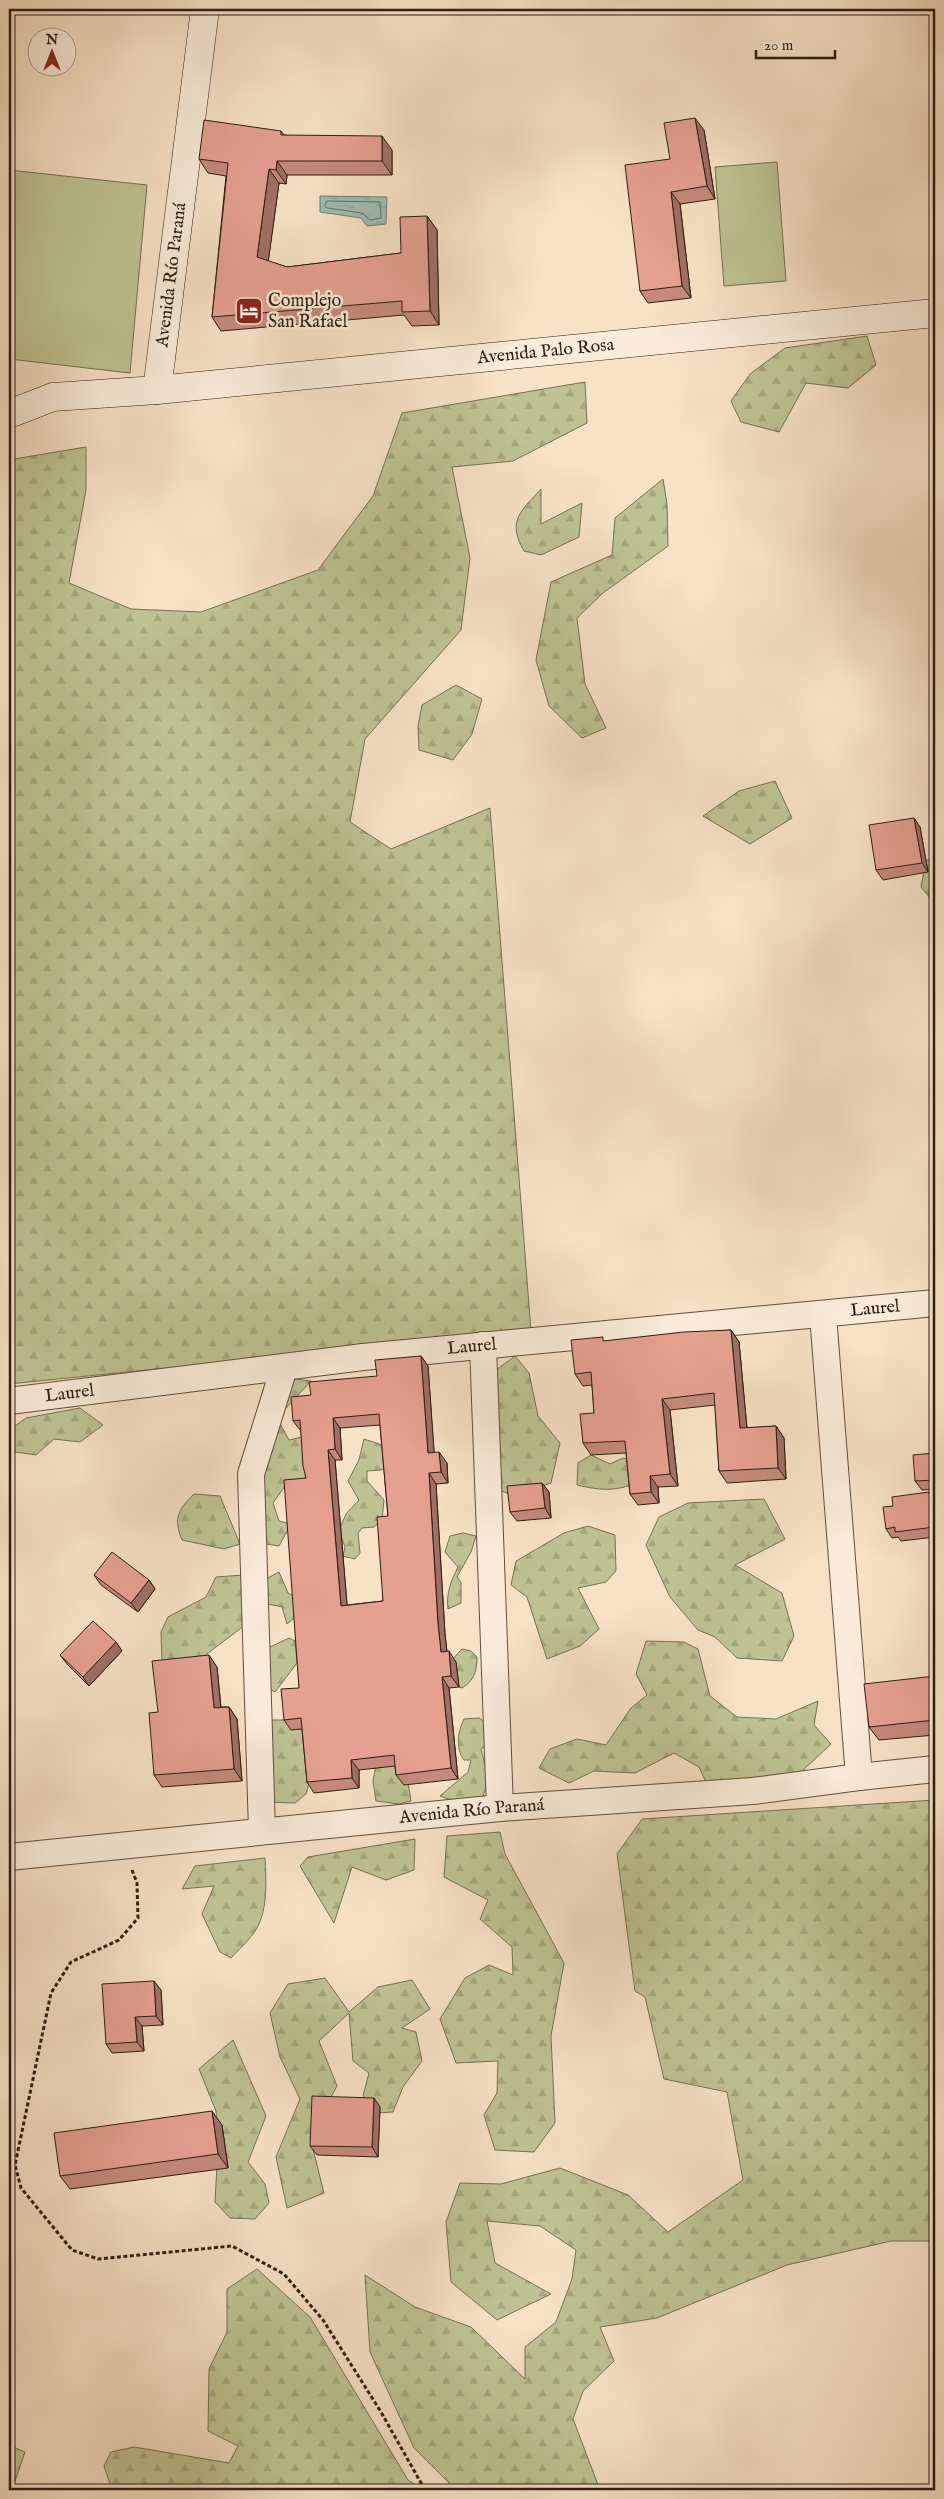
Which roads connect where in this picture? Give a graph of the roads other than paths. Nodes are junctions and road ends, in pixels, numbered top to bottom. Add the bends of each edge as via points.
1 (205, 9) edge
2 (935, 313) edge
3 (156, 390) junction
4 (9, 414) edge
5 (935, 1303) edge
6 (823, 1314) junction
7 (483, 1345) junction
8 (284, 1368) junction
9 (9, 1401) edge
10 (935, 1769) edge
11 (859, 1777) junction
12 (500, 1808) junction
13 (262, 1831) junction
14 (9, 1857) edge

1 - 3 main road, Avenida Río Paraná
2 - 3 main road, Avenida Palo Rosa
3 - 4 main road via 53,398
5 - 6 street, Laurel
6 - 7 street, Laurel
6 - 11 street
7 - 8 street, Laurel
7 - 12 street
8 - 9 street, Laurel
8 - 13 street via 251,1474
10 - 11 street, Avenida Río Paraná
11 - 12 street, Avenida Río Paraná via 753,1791
12 - 13 street, Avenida Río Paraná
13 - 14 street, Avenida Río Paraná

